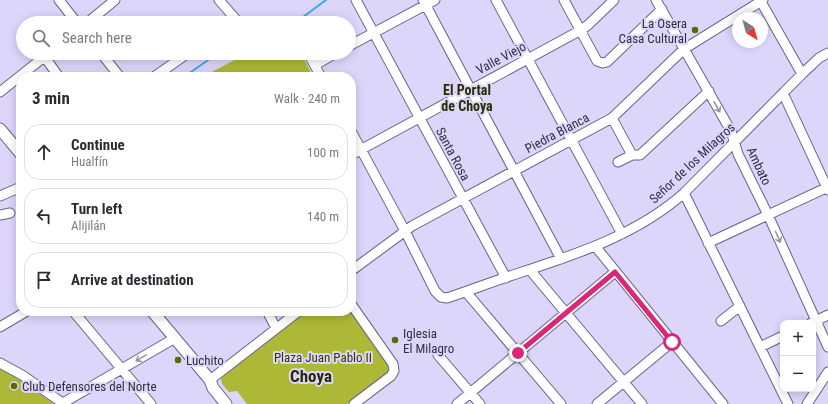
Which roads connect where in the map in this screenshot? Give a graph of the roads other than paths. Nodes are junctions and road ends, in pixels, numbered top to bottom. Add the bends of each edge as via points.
1 (59, 0) edge
2 (115, 0) edge
3 (219, 0) edge
4 (356, 0) edge
5 (435, 0) edge
6 (496, 0) edge
7 (564, 0) edge
8 (614, 0) edge
9 (656, 0) edge
10 (761, 0) edge
11 (424, 2) edge
12 (662, 9) junction
13 (72, 16) edge
14 (96, 16) edge
15 (232, 16) edge
16 (581, 30) junction
17 (374, 32) junction
18 (356, 42) edge
19 (684, 49) junction
20 (828, 53) edge
21 (527, 59) junction
22 (40, 60) edge
23 (49, 60) edge
24 (107, 60) edge
25 (178, 60) edge
26 (312, 60) edge
27 (324, 60) edge
28 (315, 65) junction
29 (25, 72) edge
30 (56, 72) edge
31 (116, 72) edge
32 (161, 72) edge
33 (318, 72) edge
34 (802, 74) junction
35 (16, 79) edge
36 (470, 89) junction
37 (709, 91) junction
38 (0, 92) edge
39 (783, 93) junction
40 (419, 117) junction
41 (612, 118) junction
42 (0, 129) edge
43 (356, 140) edge
44 (571, 140) junction
45 (734, 142) junction
46 (16, 148) edge
47 (361, 149) junction
48 (356, 152) edge
49 (632, 155) junction
50 (618, 162) dead end
51 (514, 170) junction
52 (828, 188) edge
53 (16, 189) edge
54 (684, 193) junction
55 (0, 196) edge
56 (462, 198) junction
57 (10, 213) dead end
58 (0, 215) edge
59 (768, 215) junction
60 (405, 231) junction
61 (622, 234) junction
62 (708, 242) junction
63 (595, 246) junction
64 (561, 259) junction
65 (356, 267) edge
66 (530, 270) junction
67 (615, 272) junction
68 (506, 278) junction
69 (466, 292) junction
70 (740, 306) junction
71 (356, 311) edge
72 (566, 313) junction
73 (828, 315) edge
74 (19, 316) edge
75 (77, 316) edge
76 (156, 316) edge
77 (270, 316) edge
78 (292, 316) edge
79 (813, 320) edge
80 (721, 321) dead end
81 (816, 321) edge
82 (816, 326) edge
83 (0, 327) edge
84 (276, 328) junction
85 (780, 337) edge
86 (175, 338) junction
87 (672, 342) junction
88 (760, 347) junction
89 (828, 347) edge
90 (518, 353) junction
91 (438, 355) dead end
92 (0, 363) edge
93 (122, 369) junction
94 (828, 372) edge
95 (210, 380) junction
96 (624, 382) junction
97 (471, 393) junction
98 (64, 404) edge
99 (151, 404) edge
100 (226, 404) edge
101 (234, 404) edge
102 (354, 404) edge
103 (457, 404) edge
104 (480, 404) edge
105 (561, 404) edge
106 (597, 404) edge
107 (642, 404) edge
108 (723, 404) edge
109 (788, 404) edge
110 (807, 404) edge

1 - 13 street
2 - 14 street
3 - 15 street
4 - 17 street, Santa Rosa
5 - 11 street
6 - 21 street
7 - 16 street
8 - 16 street, Valle Viejo
9 - 12 street, Ambato
10 - 19 street, Piedra Blanca
10 - 34 street
11 - 17 street
11 - 36 street
12 - 16 street via 607,62 596,61
12 - 19 street, Ambato
16 - 21 street, Valle Viejo
17 - 18 street
17 - 40 street, Santa Rosa
19 - 37 street, Ambato
19 - 41 street, Piedra Blanca
20 - 34 street, Señor de los Milagros
21 - 36 street, Valle Viejo
21 - 44 street
22 - 29 street
23 - 30 street
24 - 31 street
25 - 32 street
26 - 28 street
27 - 28 street
28 - 33 street
34 - 39 street, Señor de los Milagros
35 - 38 street
36 - 40 street, Valle Viejo
36 - 51 street
37 -> 45 street, Ambato via 731,131
37 - 49 street via 640,155
39 - 45 street, Señor de los Milagros
39 - 52 street
40 - 47 street, Valle Viejo
40 - 56 street, Santa Rosa
41 - 44 street, Piedra Blanca
41 - 49 street
42 - 46 main road
43 - 47 street
44 - 51 street, Piedra Blanca
44 - 61 street
45 - 54 street, Señor de los Milagros
45 - 59 street, Ambato
47 - 48 street, Valle Viejo
47 - 60 street
49 - 50 street
51 - 56 street, Piedra Blanca
51 - 64 street
52 - 59 street
53 - 55 street
54 - 61 street, Señor de los Milagros via 653,217
54 - 62 street
56 - 60 street, Piedra Blanca
56 - 68 street, Santa Rosa
57 - 58 street
59 - 62 street
59 -> 79 street, Ambato
60 - 65 street, Piedra Blanca
60 - 69 street, Señor de los Milagros via 440,297 447,298
61 - 63 street, Señor de los Milagros
62 - 70 street
63 - 64 street, Señor de los Milagros
63 - 67 street
64 - 66 street, Señor de los Milagros
66 - 68 street, Señor de los Milagros
66 - 72 street
67 - 72 street
67 - 87 street
68 - 69 street, Señor de los Milagros
69 - 90 street
70 - 80 street
70 - 88 street
71 - 102 street via 393,364 394,371
72 - 90 street
72 - 96 street
73 - 81 street
74 - 83 street
75 - 93 street
76 - 86 main road
77 - 84 street
78 - 84 street
82 - 89 street, Ambato
84 - 95 street
85 - 88 street
86 -> 93 street
86 - 95 main road
87 - 96 street
87 - 108 street
88 - 109 street
90 - 97 street
90 - 105 street
91 - 97 street
92 - 98 street
93 - 98 street
93 - 99 street
94 - 110 street
95 - 100 main road
95 - 101 main road via 217,384
96 - 106 street
96 - 107 street
97 - 103 street
97 - 104 street

